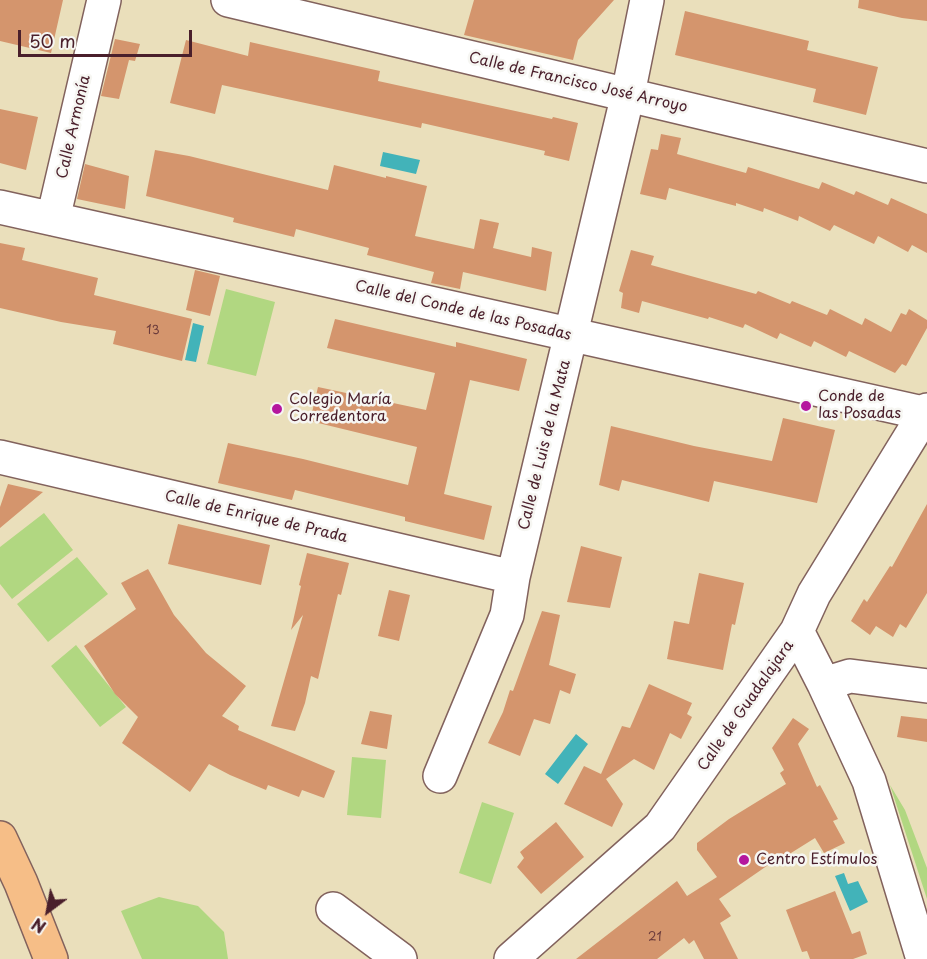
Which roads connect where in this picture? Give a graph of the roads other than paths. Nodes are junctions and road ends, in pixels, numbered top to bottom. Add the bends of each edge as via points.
1 (104, 0) edge
2 (228, 0) edge
3 (647, 0) edge
4 (628, 94) junction
5 (927, 166) edge
6 (0, 207) edge
7 (52, 219) junction
8 (571, 335) junction
9 (926, 413) edge
10 (0, 457) edge
11 (513, 577) junction
12 (797, 631) junction
13 (824, 684) junction
14 (927, 686) edge
15 (440, 776) dead end
16 (0, 838) edge
17 (21, 883) junction
18 (333, 909) dead end
19 (51, 959) edge
20 (58, 959) edge
21 (400, 959) edge
22 (511, 959) edge
23 (923, 959) edge

1 - 7 street, Calle Armonía
2 - 4 street, Calle de Francisco José Arroyo
3 - 4 street, Calle de Luis de la Mata
4 - 5 street, Calle de Francisco José Arroyo
4 - 8 street, Calle de Luis de la Mata
6 - 7 street, Calle del Conde de las Posadas
7 - 8 street, Calle del Conde de las Posadas
8 - 9 street, Calle del Conde de las Posadas
8 - 11 street, Calle de Luis de la Mata
9 - 12 street, Calle de Guadalajara via 814,594
10 - 11 street, Calle de Enrique de Prada
11 - 15 street, Calle de Luis de la Mata via 507,615
12 - 13 street
12 - 22 street, Calle de Guadalajara via 660,827
13 - 14 street via 850,676
13 - 23 street via 869,781
16 - 17 highway
17 - 19 highway
17 - 20 highway
18 - 21 street

